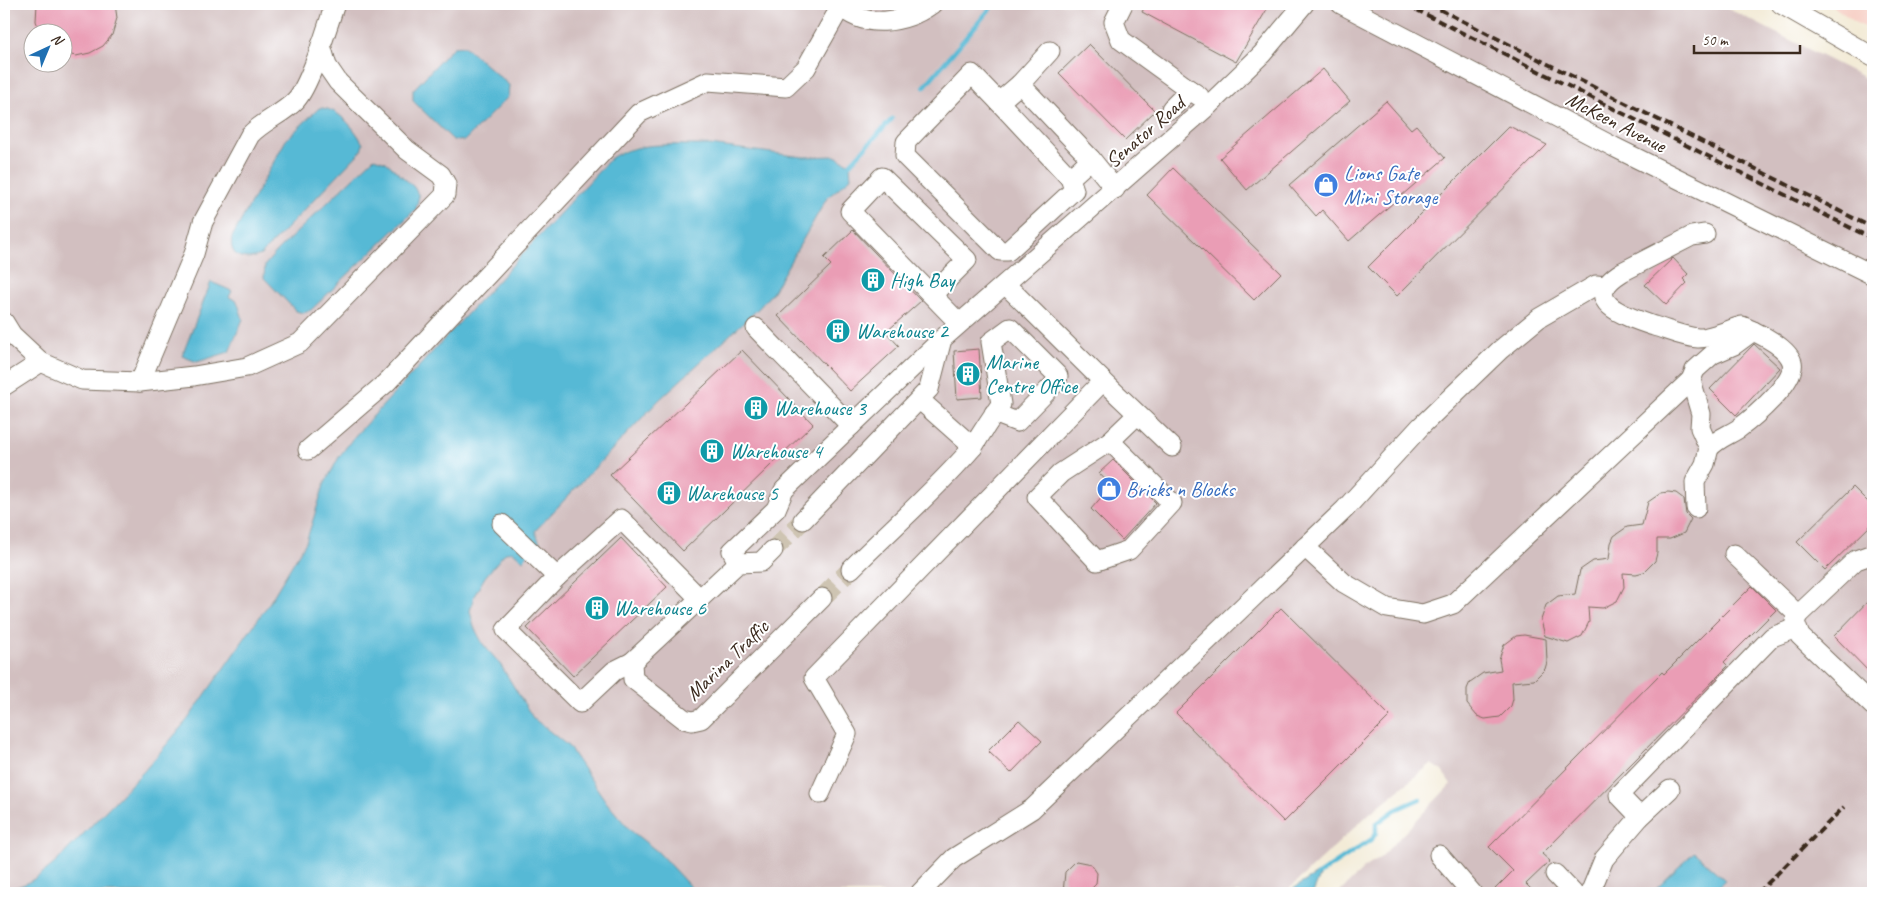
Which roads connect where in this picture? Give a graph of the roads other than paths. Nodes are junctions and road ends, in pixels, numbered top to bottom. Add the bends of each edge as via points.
1 (335, 4) edge
2 (932, 4) edge
3 (1123, 4) edge
4 (1304, 4) edge
5 (1341, 4) edge
6 (1782, 4) edge
7 (840, 5) edge
8 (321, 45) junction
9 (1050, 51) dead end
10 (1873, 57) edge
11 (1020, 84) junction
12 (1190, 90) junction
13 (1000, 102) junction
14 (1210, 104) junction
15 (1172, 109) dead end
16 (1091, 159) junction
17 (1070, 178) junction
18 (1115, 188) junction
19 (1705, 234) dead end
20 (1873, 275) edge
21 (1006, 285) junction
22 (1606, 286) junction
23 (932, 295) junction
24 (4, 322) edge
25 (959, 323) junction
26 (756, 328) dead end
27 (1752, 331) junction
28 (942, 339) junction
29 (41, 362) junction
30 (1691, 380) junction
31 (1103, 381) junction
32 (140, 382) junction
33 (4, 386) edge
34 (920, 400) junction
35 (994, 413) junction
36 (1137, 415) junction
37 (851, 426) junction
38 (1110, 441) junction
39 (973, 447) junction
40 (1172, 447) dead end
41 (1710, 448) junction
42 (308, 450) dead end
43 (1696, 508) dead end
44 (803, 520) tunnel mouth
45 (502, 524) dead end
46 (1305, 547) junction
47 (774, 550) tunnel mouth
48 (1734, 554) dead end
49 (1873, 554) edge
50 (738, 563) junction
51 (851, 569) tunnel mouth
52 (557, 577) junction
53 (822, 598) tunnel mouth
54 (700, 599) junction
55 (1797, 621) junction
56 (633, 670) junction
57 (1873, 706) edge
58 (1670, 789) dead end
59 (820, 794) dead end
60 (1640, 817) junction
61 (1439, 855) dead end
62 (1555, 874) dead end
63 (1465, 891) edge
64 (920, 893) edge
65 (1573, 893) edge
66 (1590, 893) edge

1 - 8 street
2 - 7 street via 912,16 880,22 859,18
3 - 12 street via 1114,22 1121,40
4 - 14 street, Senator Road via 1262,54
5 - 20 street, McKeen Avenue via 1614,147
6 - 10 street
7 - 42 street via 806,68 786,87 708,81 639,113 387,382
8 - 32 street via 296,100 259,125 250,135 203,222 194,254
8 - 32 street via 327,66 338,82 407,150 441,175 446,184 445,195 300,343 247,366
9 - 11 street
11 - 13 street
11 - 16 street
12 - 14 street
12 - 15 street
13 - 17 street
13 - 17 street via 972,74 906,142 905,156 1000,251 1008,251 1074,190
14 - 18 street, Senator Road
16 - 17 street
16 - 18 street
18 - 21 street, Senator Road
19 - 22 street via 1692,236 1622,272
21 - 25 street, Senator Road
21 - 31 street
22 - 27 street via 1603,297 1608,306 1622,315 1676,333 1700,339 1742,326
22 - 46 street via 1596,285 1539,318 1500,350 1421,426 1345,509
23 - 23 street via 850,211 882,177 966,260
23 - 25 street
24 - 29 street via 12,335
25 - 28 street, Senator Road
26 - 37 street
27 - 30 street via 1713,354 1695,370
27 - 41 street via 1776,343 1789,357 1792,367 1786,384 1738,429 1721,436
28 - 34 street via 933,378
28 - 37 street, Senator Road
29 - 32 street via 82,380
29 - 33 street
30 - 41 street via 1701,414 1700,428
30 - 46 street via 1453,604 1423,614 1387,608 1344,584
31 - 36 street
31 - 59 street via 814,678 846,734
34 - 39 street
34 - 44 street
35 - 35 street via 1001,404 991,342 1010,328 1058,376 1055,385 1017,422
35 - 39 street
36 - 38 street
36 - 40 street
37 - 50 street, Senator Road via 784,490 776,508 732,551
38 - 38 street via 1061,473 1037,497 1097,560 1129,550 1172,504
39 - 51 street via 942,482
41 - 43 street via 1694,482
45 - 52 street
46 - 64 street via 1032,809 954,858
47 - 50 street via 761,562
48 - 55 street
49 - 55 street via 1856,560
50 - 54 street
52 - 54 street via 621,519
52 - 56 street via 506,630 580,703 614,671
53 - 56 street, Marina Traffic via 701,719 684,719
54 - 56 street
55 - 57 street via 1800,636
55 - 60 street via 1772,637 1619,795
58 - 60 street
60 - 66 street via 1604,859
61 - 63 street
62 - 65 street

